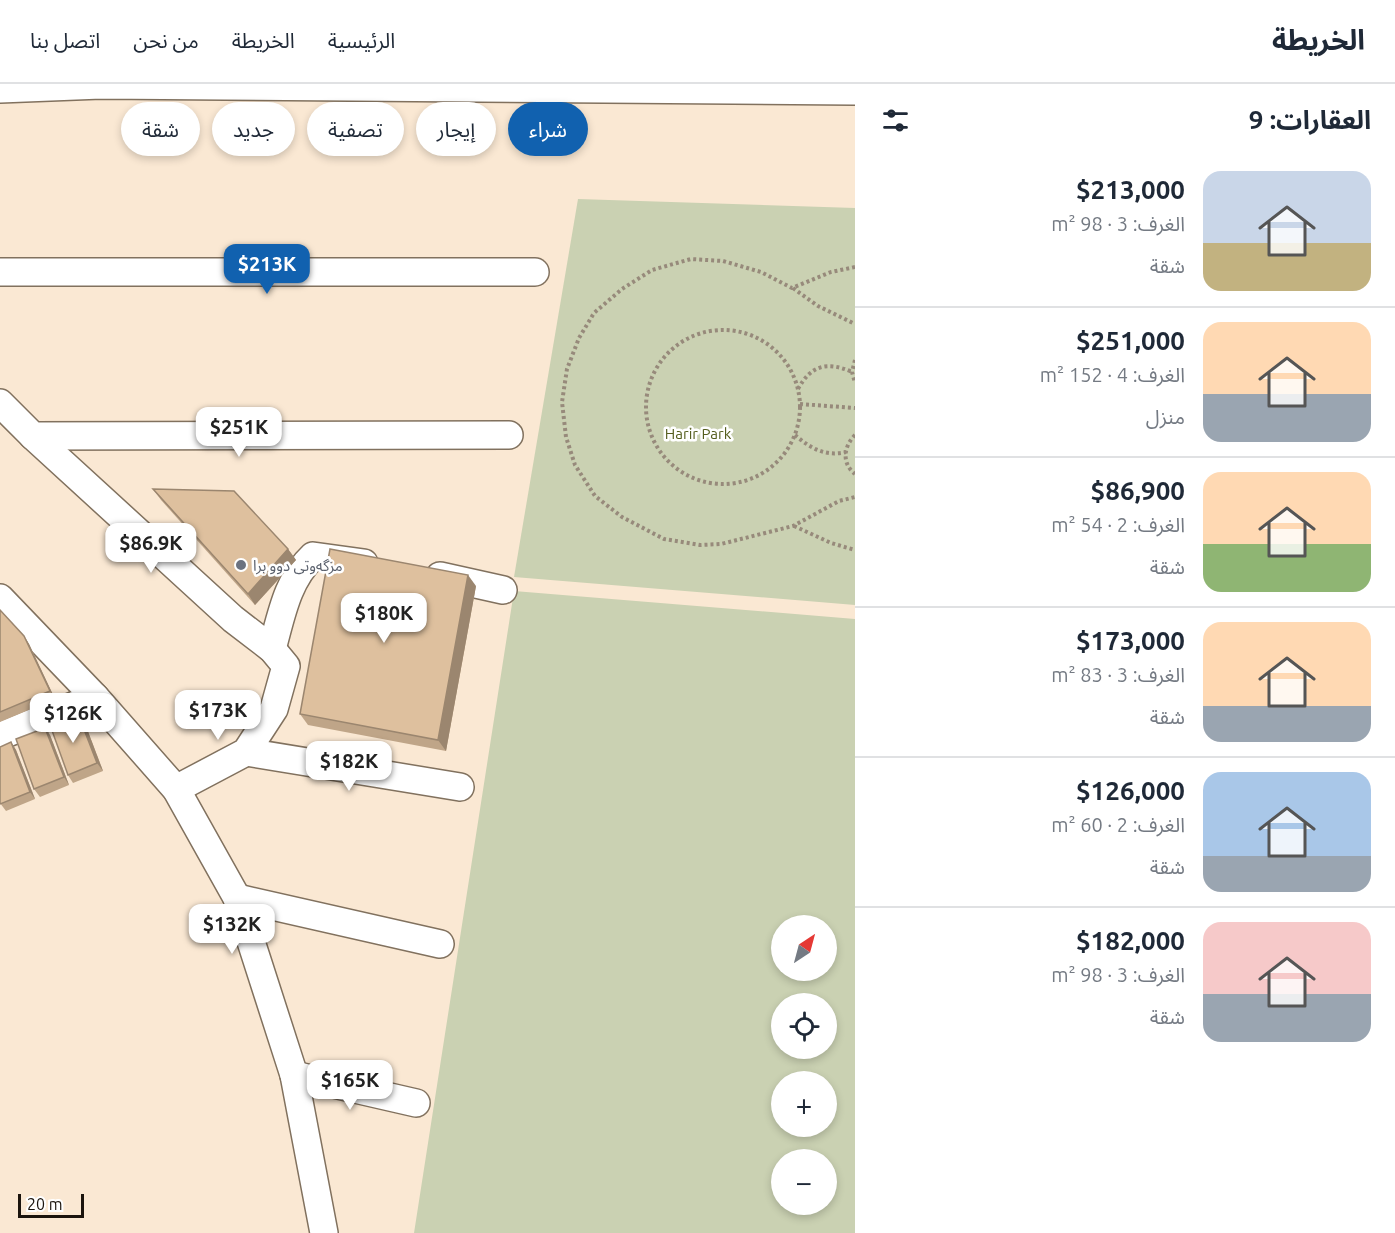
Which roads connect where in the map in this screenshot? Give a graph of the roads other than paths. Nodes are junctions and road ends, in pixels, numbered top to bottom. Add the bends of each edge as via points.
1 (101, 85) edge
2 (266, 86) edge
3 (424, 86) edge
4 (0, 89) edge
5 (855, 90) edge
6 (0, 272) edge
7 (535, 273) dead end
8 (0, 403) edge
9 (509, 435) dead end
10 (33, 436) junction
11 (383, 566) edge
12 (417, 571) edge
13 (503, 590) dead end
14 (0, 598) edge
15 (272, 649) junction
16 (95, 697) junction
17 (0, 736) edge
18 (246, 752) junction
19 (460, 787) dead end
20 (176, 789) junction
21 (237, 898) junction
22 (440, 944) dead end
23 (294, 1075) junction
24 (416, 1103) dead end
25 (324, 1233) edge

1 - 2 street
1 - 4 street
2 - 3 street
3 - 5 street
6 - 7 street
8 - 10 street
9 - 10 street
10 - 15 street via 233,619
11 - 15 street via 313,556 303,566 286,599
12 - 13 street
14 - 16 street
15 - 18 street via 285,666 274,709
16 - 17 street
16 - 20 street
18 - 19 street
18 - 20 street
20 - 21 street
21 - 22 street
21 - 23 street
23 - 24 street
23 - 25 street

